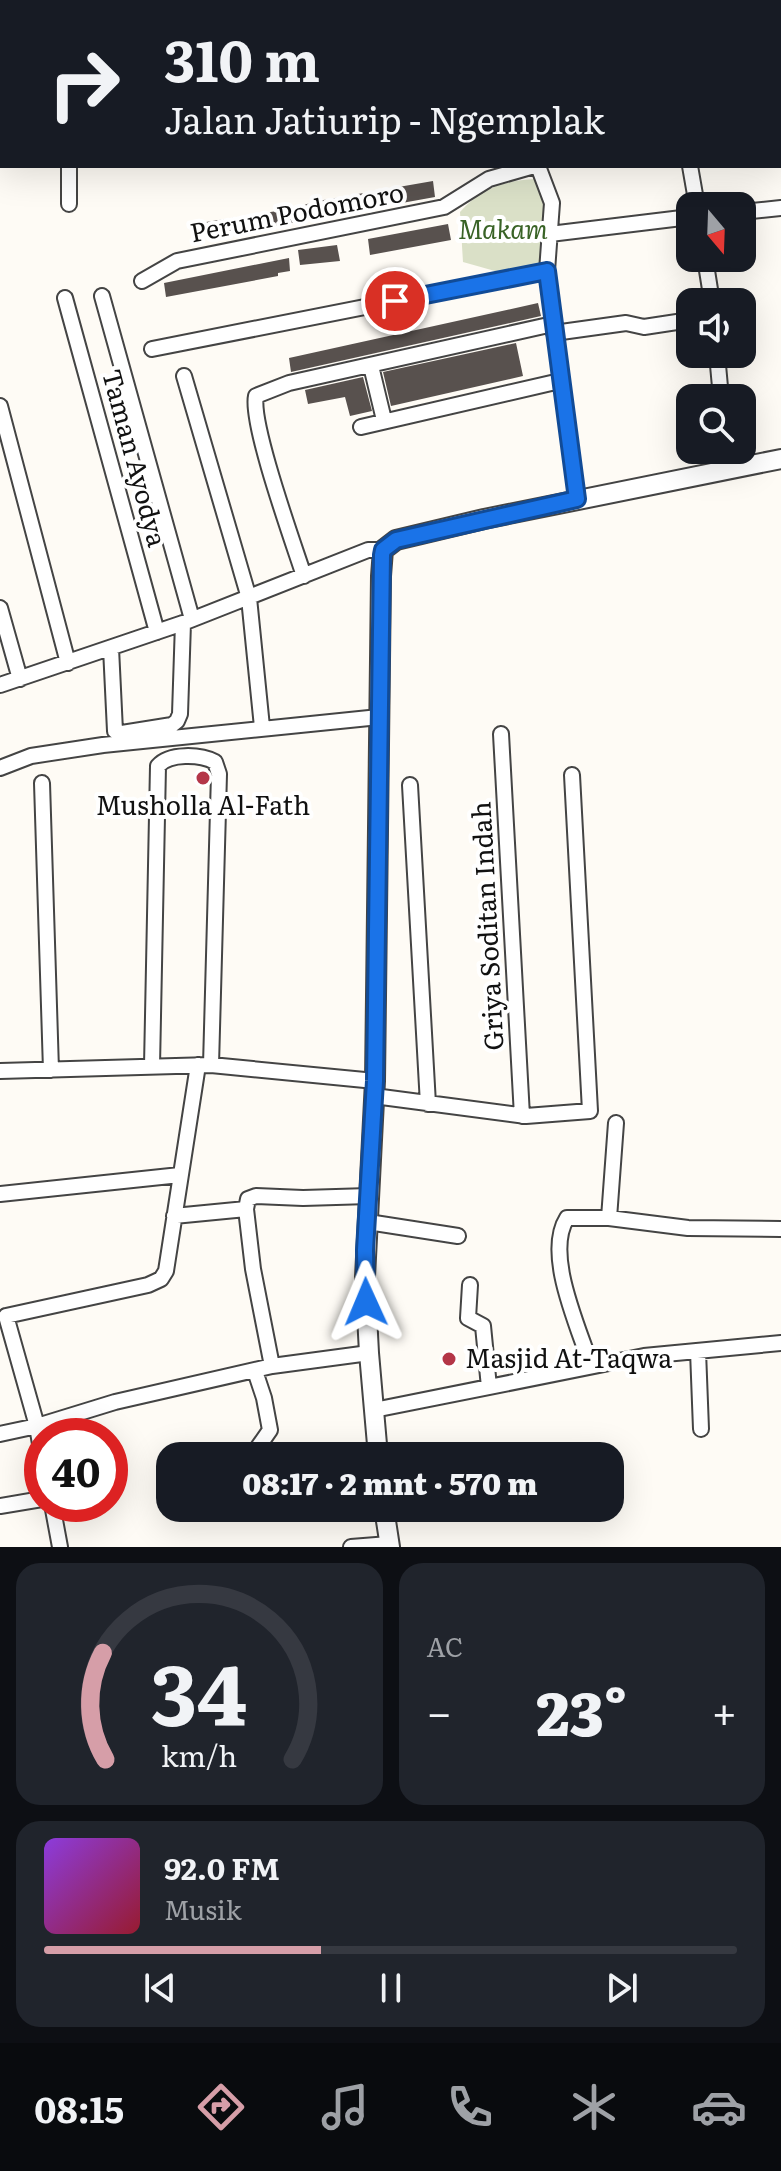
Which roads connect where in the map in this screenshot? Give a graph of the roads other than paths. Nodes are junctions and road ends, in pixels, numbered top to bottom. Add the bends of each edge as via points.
1 (69, 168) edge
2 (529, 168) edge
3 (537, 168) edge
4 (690, 168) edge
5 (695, 192) edge
6 (69, 204) dead end
7 (781, 208) edge
8 (756, 211) edge
9 (676, 219) edge
10 (550, 234) junction
11 (547, 271) junction
12 (142, 281) dead end
13 (102, 296) dead end
14 (65, 298) dead end
15 (676, 322) edge
16 (554, 329) junction
17 (152, 349) dead end
18 (371, 366) junction
19 (184, 376) dead end
20 (560, 381) junction
21 (0, 406) edge
22 (384, 420) junction
23 (361, 427) dead end
24 (781, 459) edge
25 (577, 499) junction
26 (383, 550) junction
27 (304, 576) junction
28 (249, 598) junction
29 (0, 608) edge
30 (187, 621) junction
31 (157, 632) junction
32 (111, 648) junction
33 (68, 663) junction
34 (20, 679) junction
35 (0, 685) edge
36 (262, 727) junction
37 (379, 729) junction
38 (501, 734) dead end
39 (0, 768) edge
40 (572, 775) dead end
41 (42, 783) dead end
42 (410, 785) dead end
43 (204, 1065) junction
44 (152, 1066) junction
45 (51, 1070) junction
46 (0, 1071) edge
47 (375, 1088) junction
48 (428, 1104) junction
49 (522, 1116) junction
50 (616, 1123) dead end
51 (180, 1175) junction
52 (0, 1194) edge
53 (369, 1196) junction
54 (246, 1209) junction
55 (174, 1216) junction
56 (609, 1218) junction
57 (368, 1222) junction
58 (781, 1229) edge
59 (458, 1236) dead end
60 (470, 1285) dead end
61 (3, 1317) edge
62 (781, 1343) edge
63 (698, 1351) junction
64 (369, 1353) junction
65 (272, 1366) junction
66 (591, 1366) junction
67 (255, 1371) junction
68 (489, 1387) junction
69 (374, 1410) junction
70 (35, 1418) edge
71 (63, 1418) edge
72 (24, 1429) edge
73 (701, 1429) dead end
74 (0, 1434) edge
75 (261, 1442) edge
76 (377, 1442) edge
77 (24, 1502) edge
78 (0, 1506) edge
79 (55, 1522) edge
80 (386, 1522) edge
81 (389, 1545) edge
82 (60, 1547) edge
83 (351, 1547) edge

1 - 6 street
2 - 12 street, Perum Podomoro via 489,179 444,207 177,261
3 - 10 street via 552,203
4 - 5 street
7 - 8 street
9 - 10 street
10 - 11 street
11 - 16 street
11 - 17 street
13 - 30 street
14 - 31 street, Taman Ayodya
15 - 16 street
16 - 18 street
16 - 20 street
18 - 22 street
18 - 27 street via 276,386 256,396 264,443
19 - 28 street
20 - 22 street
20 - 25 street
21 - 33 street
22 - 23 street
24 - 25 street
25 - 26 street via 415,535
26 - 27 street via 368,550
26 - 37 street
27 - 28 street
28 - 30 street
28 - 36 street
29 - 34 street
30 - 31 street
30 - 32 street via 180,714 172,725 115,731
31 - 32 street
32 - 33 street
33 - 34 street
34 - 35 street
36 - 37 street
36 - 39 street via 88,747 31,756
37 - 47 street
38 - 49 street, Griya Soditan Indah
40 - 49 street via 590,1111
41 - 45 street
42 - 48 street
43 - 44 street
43 - 44 street via 219,774 215,762 202,756 166,760 158,766
43 - 47 street
43 - 51 street
44 - 45 street
45 - 46 street
47 - 48 street
47 - 53 street
48 - 49 street
50 - 56 street
51 - 52 street
51 - 55 street
53 - 54 street via 256,1196 248,1199
53 - 57 street
54 - 55 street
54 - 65 street
55 - 61 street via 161,1279
56 - 58 street via 688,1228
56 - 66 street via 567,1218 559,1250
57 - 59 street
57 - 64 street
60 - 68 street via 468,1318 483,1326
61 - 70 street
62 - 63 street
63 - 66 street
63 - 73 street
64 - 65 street
64 - 69 street
65 - 67 street
66 - 68 street
67 - 71 street
67 - 75 street via 270,1430
68 - 69 street
69 - 76 street
72 - 74 street
77 - 78 street
79 - 82 street
80 - 81 street
81 - 83 street

